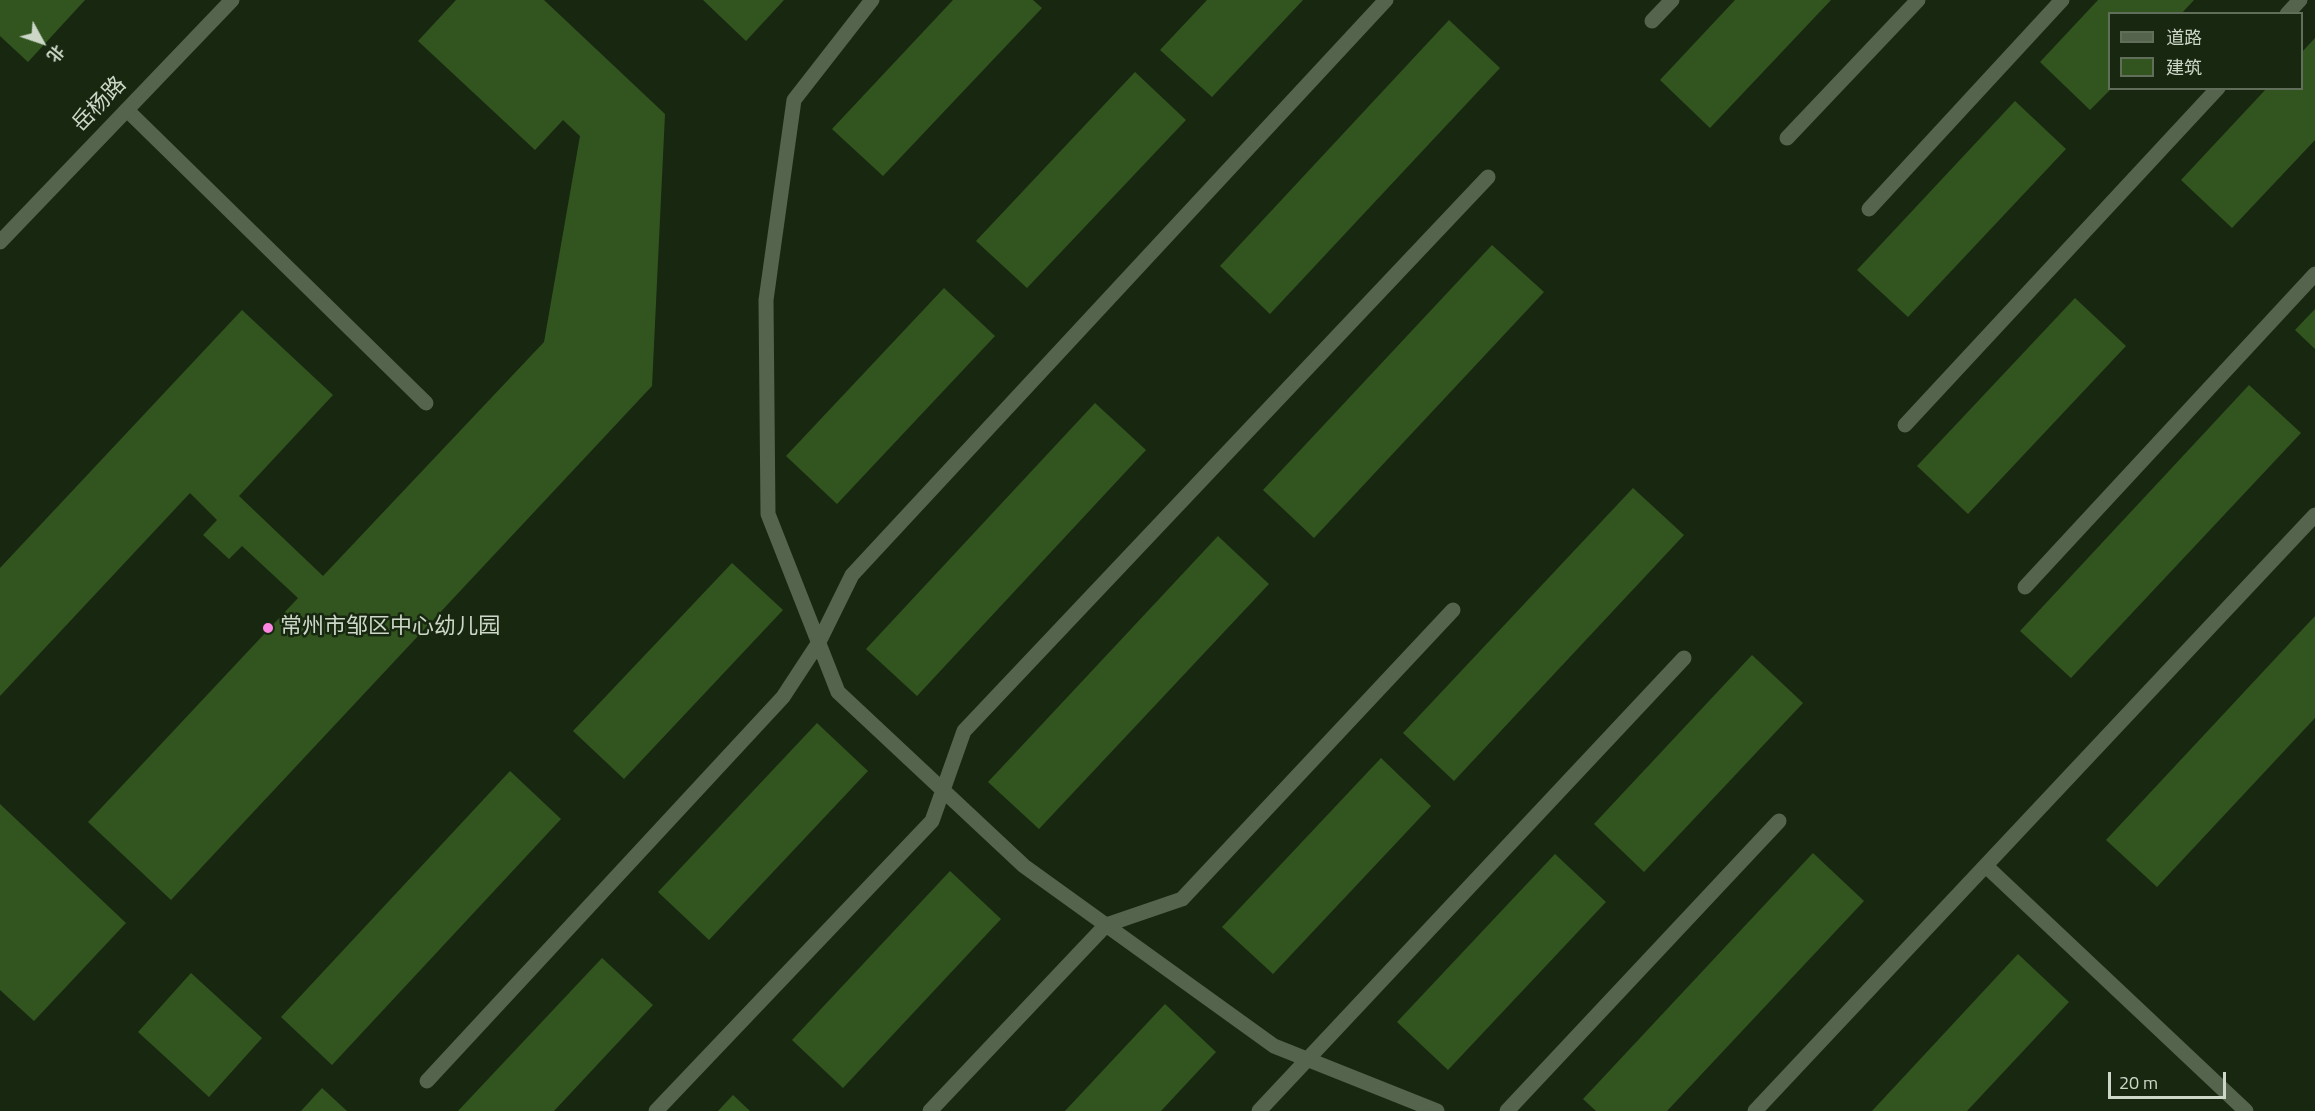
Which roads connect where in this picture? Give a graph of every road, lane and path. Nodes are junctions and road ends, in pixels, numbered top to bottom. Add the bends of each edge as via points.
1 (232, 0) edge
2 (872, 0) edge
3 (1386, 0) edge
4 (1672, 0) edge
5 (1918, 0) edge
6 (2062, 0) edge
7 (2300, 0) edge
8 (2289, 12) edge
9 (1652, 21) dead end
10 (2216, 90) edge
11 (127, 110) junction
12 (1787, 138) dead end
13 (1488, 177) dead end
14 (1869, 209) dead end
15 (0, 242) edge
16 (2315, 274) edge
17 (426, 403) dead end
18 (1905, 425) dead end
19 (2315, 516) edge
20 (2025, 587) dead end
21 (1453, 610) dead end
22 (819, 642) junction
23 (1684, 658) dead end
24 (943, 790) junction
25 (1779, 821) dead end
26 (1986, 866) junction
27 (1106, 925) junction
28 (1308, 1059) junction
29 (427, 1081) dead end
30 (656, 1111) edge
31 (930, 1111) edge
32 (1259, 1111) edge
33 (1437, 1111) edge
34 (1507, 1111) edge
35 (1755, 1111) edge
36 (2246, 1111) edge

1 - 11 street, 岳杨路
2 - 22 street via 794,100 766,300 768,514
3 - 22 street via 852,575
4 - 9 street
5 - 12 street
6 - 14 street
7 - 8 street
10 - 18 street
11 - 15 street, 岳杨路
11 - 17 street
13 - 24 street via 963,731
16 - 20 street
19 - 26 street
21 - 27 street via 1182,899
22 - 24 street via 838,692
22 - 29 street via 783,697
23 - 28 street
24 - 27 street via 1024,866
24 - 30 street via 932,821
25 - 34 street
26 - 35 street
26 - 36 street
27 - 28 street via 1274,1046
27 - 31 street
28 - 32 street
28 - 33 street

